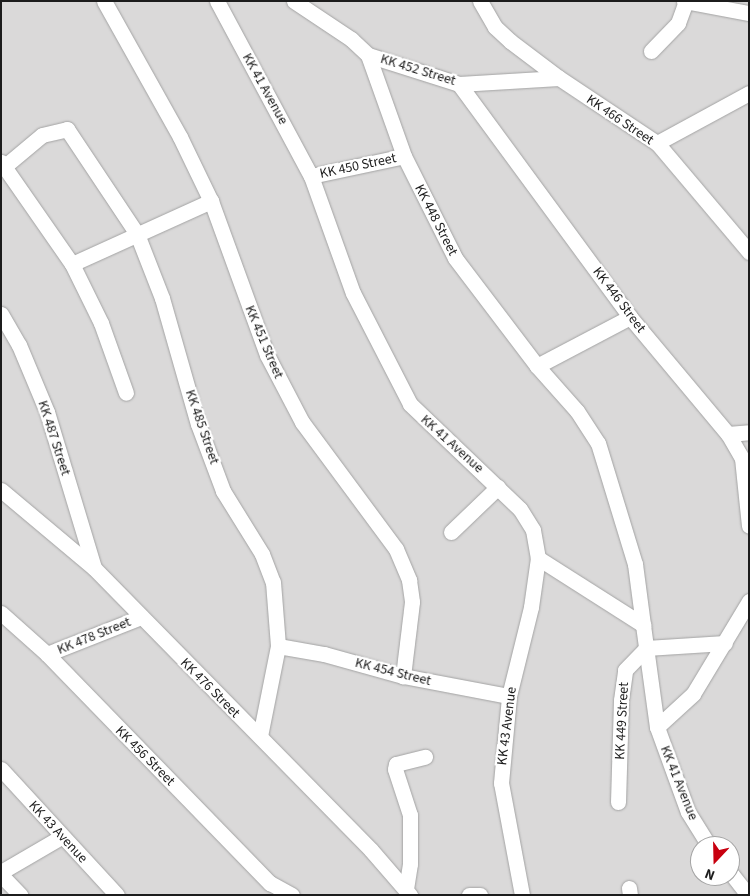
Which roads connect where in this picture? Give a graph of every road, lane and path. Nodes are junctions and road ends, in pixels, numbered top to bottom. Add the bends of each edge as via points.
1 (104, 1) edge
2 (218, 1) edge
3 (294, 1) edge
4 (480, 1) edge
5 (686, 1) edge
6 (749, 13) edge
7 (651, 51) dead end
8 (368, 55) junction
9 (559, 78) junction
10 (459, 84) junction
11 (749, 93) edge
12 (657, 143) junction
13 (404, 156) junction
14 (3, 164) edge
15 (311, 176) junction
16 (211, 201) junction
17 (137, 234) junction
18 (749, 252) edge
19 (72, 264) junction
20 (1, 314) edge
21 (630, 317) junction
22 (537, 366) junction
23 (126, 393) dead end
24 (749, 432) edge
25 (728, 434) junction
26 (749, 443) edge
27 (742, 458) junction
28 (498, 487) junction
29 (1, 490) edge
30 (749, 526) edge
31 (451, 532) dead end
32 (538, 558) junction
33 (94, 568) junction
34 (749, 601) edge
35 (1, 614) edge
36 (141, 617) junction
37 (643, 625) junction
38 (725, 642) junction
39 (278, 646) junction
40 (646, 648) junction
41 (47, 654) junction
42 (403, 676) junction
43 (509, 696) junction
44 (657, 727) junction
45 (260, 736) junction
46 (426, 757) dead end
47 (1, 769) edge
48 (618, 802) dead end
49 (703, 836) edge
50 (61, 837) junction
51 (1, 874) edge
52 (740, 885) edge
53 (408, 892) edge
54 (20, 895) edge
55 (117, 895) edge
56 (292, 895) edge
57 (469, 895) edge
58 (480, 895) edge
59 (522, 895) edge
60 (748, 895) edge

1 - 16 street, KK 451 Street via 180,137
2 - 15 street, KK 41 Avenue
3 - 8 street, KK 452 Street via 351,39
4 - 9 street, KK 466 Street via 495,27
5 - 6 street
5 - 7 street via 678,23
8 - 10 street, KK 452 Street
8 - 13 street, KK 448 Street
9 - 10 street, KK 452 Street
9 - 12 street, KK 466 Street
10 - 21 street, KK 446 Street
11 - 12 street
12 - 18 street, KK 466 Street
13 - 15 street, KK 450 Street
13 - 22 street, KK 448 Street via 455,258
14 - 17 street, KK 485 Street via 42,135 60,128 70,132
14 - 19 street
15 - 28 street, KK 41 Avenue via 353,293 410,404
16 - 17 street
16 - 42 street, KK 451 Street via 267,355 302,422 396,549 410,580 411,631
17 - 19 street
17 - 39 street, KK 485 Street via 162,298 198,424 224,491 262,554 273,582
19 - 23 street via 101,323
20 - 33 street, KK 487 Street via 19,346 47,412
21 - 22 street
21 - 25 street, KK 446 Street
22 - 37 street, KK 448 Street via 577,411 598,443 635,564
24 - 25 street
25 - 27 street, KK 446 Street
26 - 27 street
27 - 30 street, KK 446 Street
28 - 31 street
28 - 32 street, KK 41 Avenue via 520,509 533,530
29 - 33 street, KK 476 Street
32 - 37 street
32 - 43 street, KK 43 Avenue via 531,607
33 - 36 street, KK 476 Street
34 - 38 street
35 - 41 street, KK 456 Street
36 - 41 street, KK 478 Street
36 - 45 street, KK 476 Street
37 - 40 street, KK 41 Avenue
38 - 40 street
38 - 44 street via 693,694
39 - 42 street, KK 454 Street via 324,654
39 - 45 street, KK 485 Street
40 - 44 street, KK 41 Avenue
40 - 48 street, KK 449 Street via 625,670
41 - 56 street, KK 456 Street via 270,883
42 - 43 street, KK 454 Street
43 - 59 street, KK 43 Avenue via 501,783
44 - 49 street, KK 41 Avenue via 688,812
45 - 53 street, KK 476 Street
46 - 53 street via 396,764 395,768 410,816
47 - 50 street, KK 43 Avenue
50 - 51 street
50 - 55 street, KK 43 Avenue
51 - 54 street
52 - 60 street
57 - 58 street

